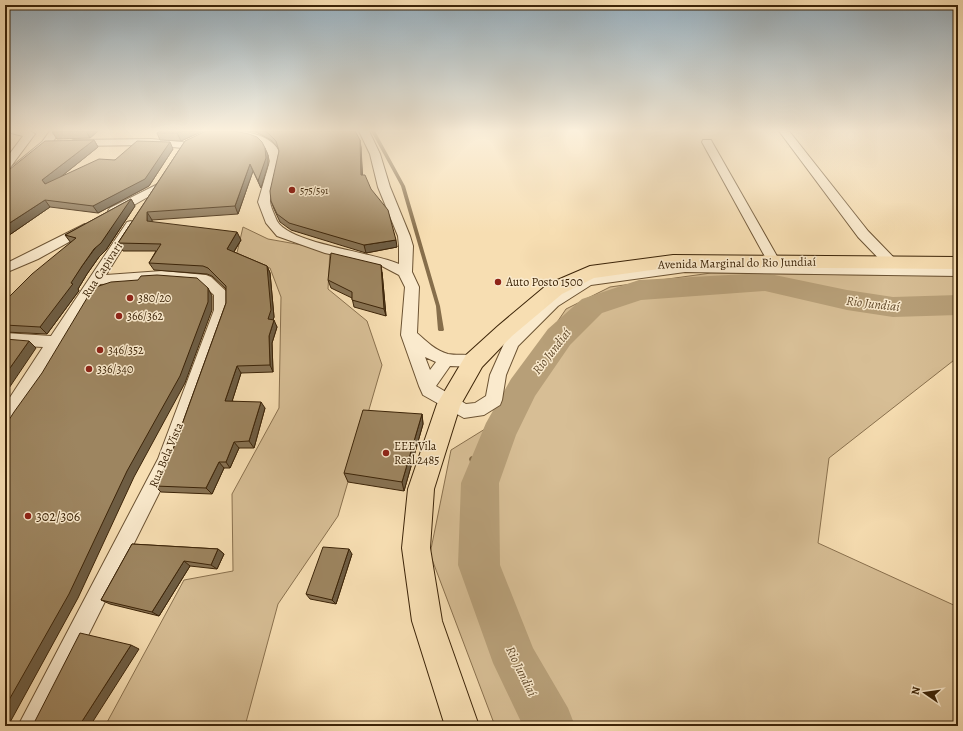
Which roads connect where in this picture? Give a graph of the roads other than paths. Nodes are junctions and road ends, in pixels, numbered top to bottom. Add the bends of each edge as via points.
1 (21, 165) edge
2 (274, 165) edge
3 (378, 165) edge
4 (720, 165) edge
5 (810, 165) edge
6 (165, 174) edge
7 (5, 178) edge
8 (158, 187) junction
9 (958, 263) edge
10 (776, 266) junction
11 (895, 266) junction
12 (5, 269) edge
13 (958, 271) edge
14 (405, 272) junction
15 (95, 280) junction
16 (409, 335) junction
17 (5, 339) edge
18 (54, 342) junction
19 (446, 360) junction
20 (474, 361) junction
21 (427, 386) junction
22 (450, 404) junction
23 (5, 420) edge
24 (30, 726) edge
25 (462, 726) edge

1 - 7 street
2 - 14 street via 264,202 272,223 282,233 330,250 384,262
3 - 14 street via 404,236
4 - 10 street
5 - 11 street via 863,234
6 - 8 street, Rua Capivari
8 - 12 street
8 - 15 street, Rua Capivari
9 - 11 main road, Avenida Marginal do Rio Jundiaí
10 - 11 main road, Avenida Marginal do Rio Jundiaí
10 - 20 main road, Avenida Marginal do Rio Jundiaí via 672,261 590,272 555,289
10 - 22 street via 685,268 588,281 553,302 511,343 498,375 494,400 478,410 464,411
11 - 13 street
14 - 16 street via 412,287
15 - 18 street, Rua Capivari
15 - 24 street, Rua Bela Vista via 162,276 206,280 221,293 221,310 166,460
16 - 19 street via 429,352
16 - 21 street
17 - 18 street
18 - 23 street, Rua Capivari
19 - 20 street
19 - 21 street
20 - 22 main road, Avenida Marginal do Rio Jundiaí
21 - 22 street
22 - 25 main road, Avenida Marginal do Rio Jundiaí via 421,489 416,548 427,621

